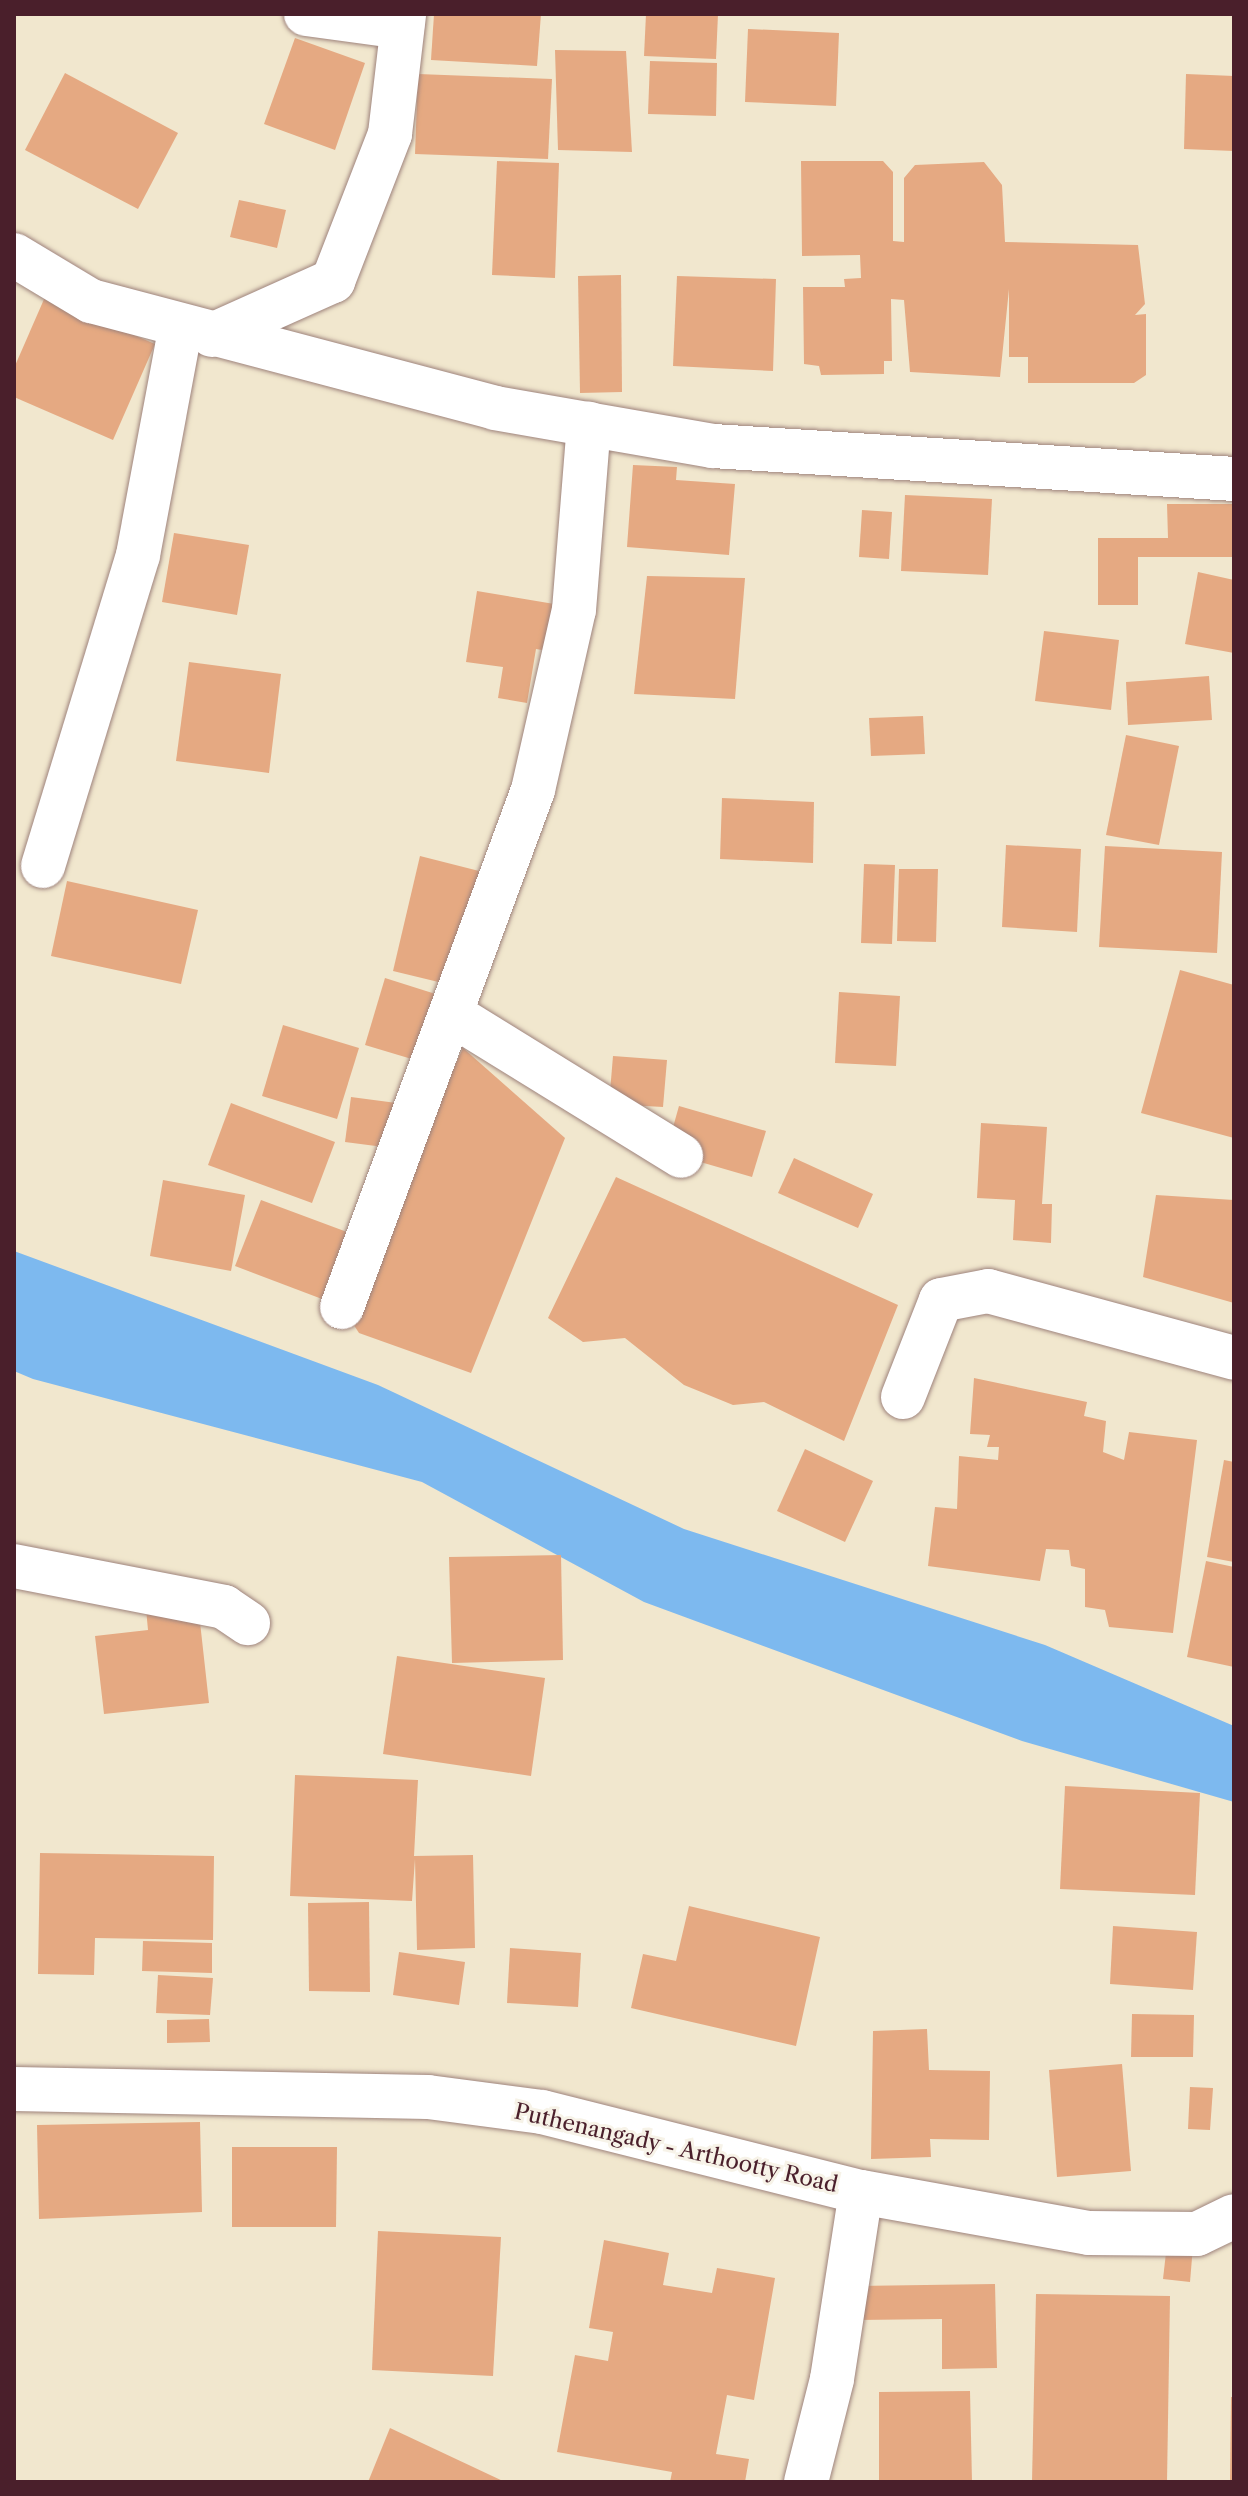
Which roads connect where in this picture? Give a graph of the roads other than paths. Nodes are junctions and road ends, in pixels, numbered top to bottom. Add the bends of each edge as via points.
1 (306, 14) edge
2 (403, 21) edge
3 (14, 255) edge
4 (196, 331) junction
5 (589, 424) junction
6 (1234, 479) edge
7 (43, 866) dead end
8 (453, 1015) junction
9 (681, 1156) dead end
10 (342, 1307) dead end
11 (1234, 1358) edge
12 (903, 1397) dead end
13 (14, 1566) edge
14 (248, 1623) dead end
15 (14, 2089) edge
16 (861, 2192) junction
17 (1234, 2216) edge
18 (806, 2482) edge

1 - 2 street
2 - 4 street via 390,134 333,281
3 - 4 street via 91,301
4 - 5 street via 495,408
4 - 7 street via 138,555
5 - 6 street via 713,446
5 - 8 street via 574,610 537,775
8 - 9 street
8 - 10 street
11 - 12 street via 988,1291 941,1300
13 - 14 street via 224,1607
15 - 16 street, Puthenangady - Arthootty Road via 428,2097 542,2112
16 - 17 street, Puthenangady - Arthootty Road via 1013,2221 1156,2237 1197,2234
16 - 18 street via 832,2379

